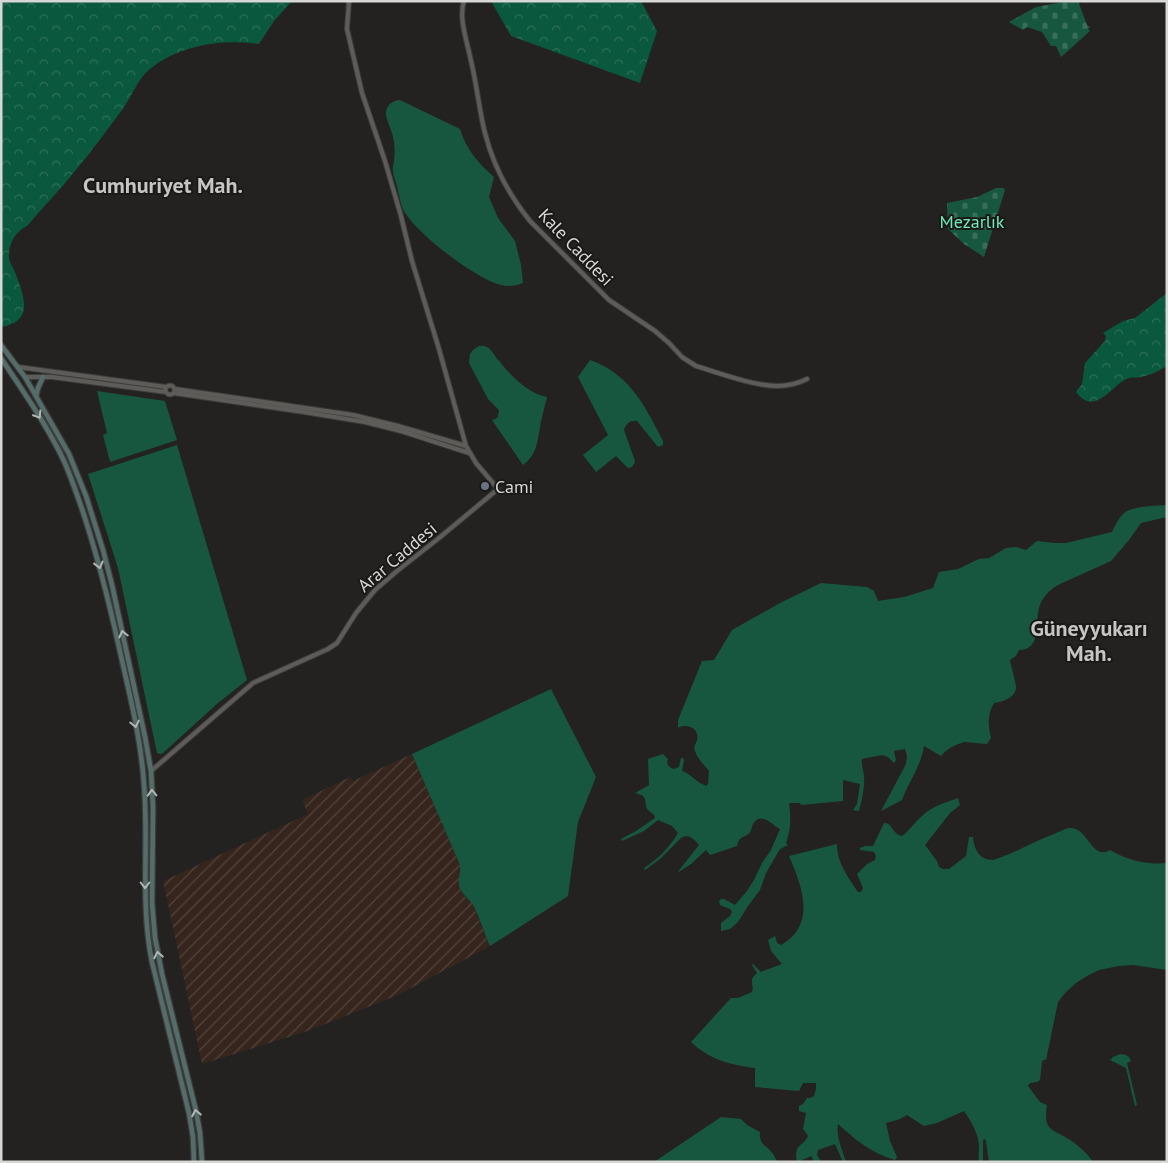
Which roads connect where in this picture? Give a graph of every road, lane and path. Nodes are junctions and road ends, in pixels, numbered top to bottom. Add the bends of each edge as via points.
1 (349, 1) edge
2 (464, 1) edge
3 (1, 345) edge
4 (1, 358) edge
5 (18, 367) junction
6 (10, 372) junction
7 (25, 377) junction
8 (43, 377) junction
9 (807, 379) dead end
10 (17, 382) junction
11 (166, 390) junction
12 (174, 391) junction
13 (36, 396) junction
14 (466, 446) junction
15 (469, 453) junction
16 (151, 771) junction
17 (194, 1162) edge
18 (202, 1162) edge

1 - 14 street via 347,29 362,93 385,161
2 - 9 street, Kale Caddesi via 462,14 488,144 506,186 530,221 609,300 660,335 688,362 772,386
3 - 5 main road
4 - 6 main road
5 - 6 main road
5 - 7 main road
5 - 11 street
6 - 10 main road
7 - 8 street
7 - 10 main road
7 - 13 main road
8 - 11 street
8 - 13 main road
10 -> 17 main road via 52,438 70,475 96,552 109,605 143,768 148,940 189,1113
11 - 12 street via 169,395
11 - 12 street via 171,386
12 - 14 street via 361,417
12 - 15 street via 360,420
16 -> 13 main road via 103,550 74,464
14 - 15 street
15 - 16 street, Arar Caddesi via 498,490 375,590 334,645 253,683
18 -> 16 main road via 196,1111 154,932

